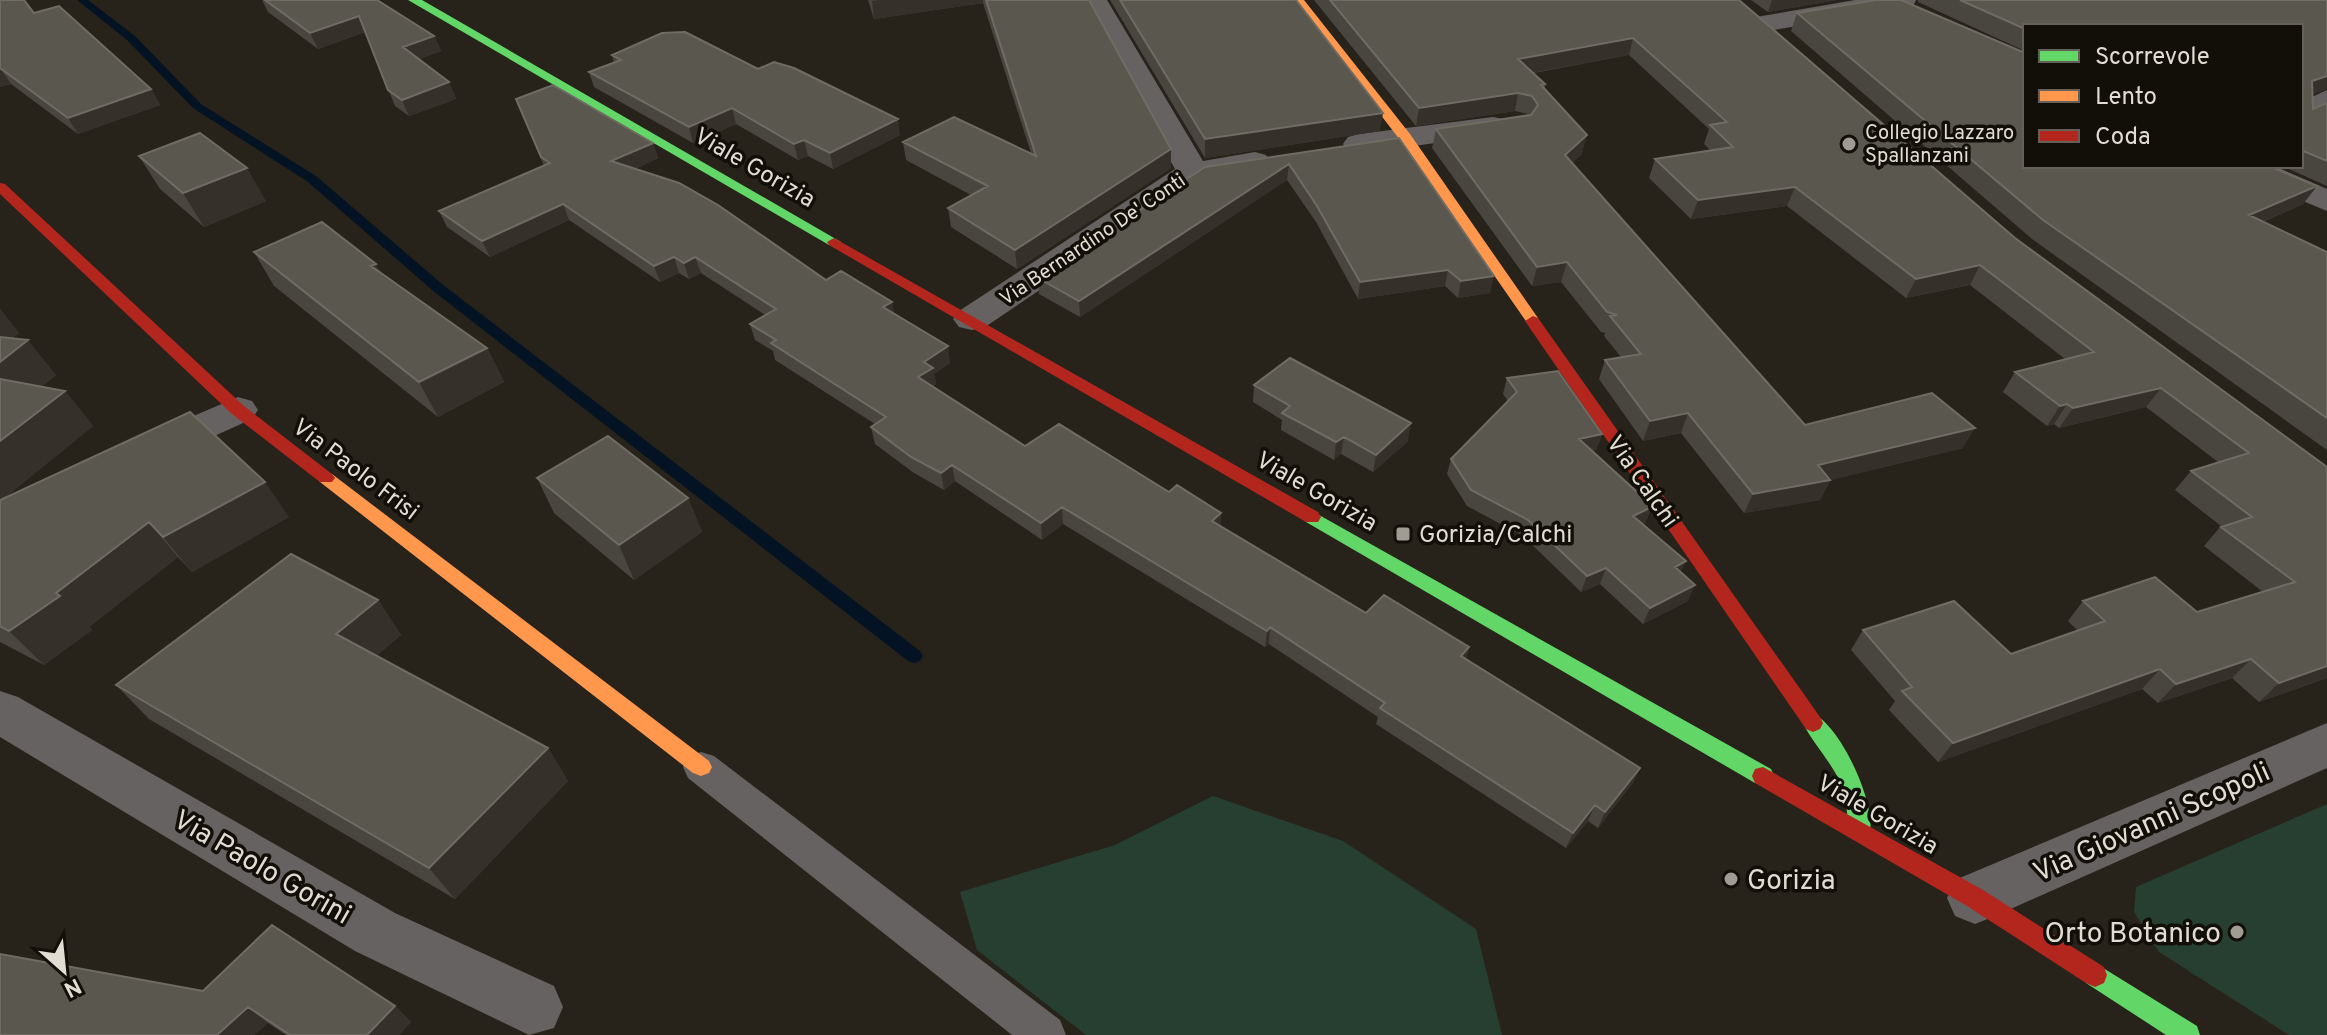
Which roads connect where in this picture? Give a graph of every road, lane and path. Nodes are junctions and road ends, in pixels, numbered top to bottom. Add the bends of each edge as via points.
1 (414, 0) edge
2 (1094, 0) edge
3 (1298, 0) edge
4 (1899, 4) edge
5 (1797, 55) edge
6 (2327, 99) edge
7 (2303, 114) edge
8 (1515, 123) edge
9 (1405, 137) junction
10 (1329, 149) edge
11 (1284, 157) edge
12 (2251, 168) edge
13 (1193, 172) junction
14 (0, 187) edge
15 (2327, 201) edge
16 (972, 319) junction
17 (238, 410) junction
18 (112, 469) edge
19 (0, 712) edge
20 (2327, 745) edge
21 (701, 767) joint
22 (1860, 832) junction
23 (1975, 898) junction
24 (533, 1007) dead end
25 (1045, 1035) edge
26 (2188, 1035) edge

1 - 16 street, Viale Gorizia
2 - 13 street
3 - 9 street, Via Calchi
4 - 5 street via 1752,16
6 - 7 street
8 - 9 street
9 - 10 street
9 - 22 street, Via Calchi via 1839,760 1863,810
11 - 13 street, Via Bernardino De' Conti
12 - 15 street
13 - 16 street, Via Bernardino De' Conti
14 - 17 street, Via Paolo Frisi
16 - 22 street, Viale Gorizia
17 - 18 street
17 - 21 street, Via Paolo Frisi
19 - 24 street, Via Paolo Gorini via 375,932
20 - 23 street, Via Giovanni Scopoli
21 - 25 lane
22 - 23 street, Viale Gorizia
23 - 26 street, Viale Gorizia

